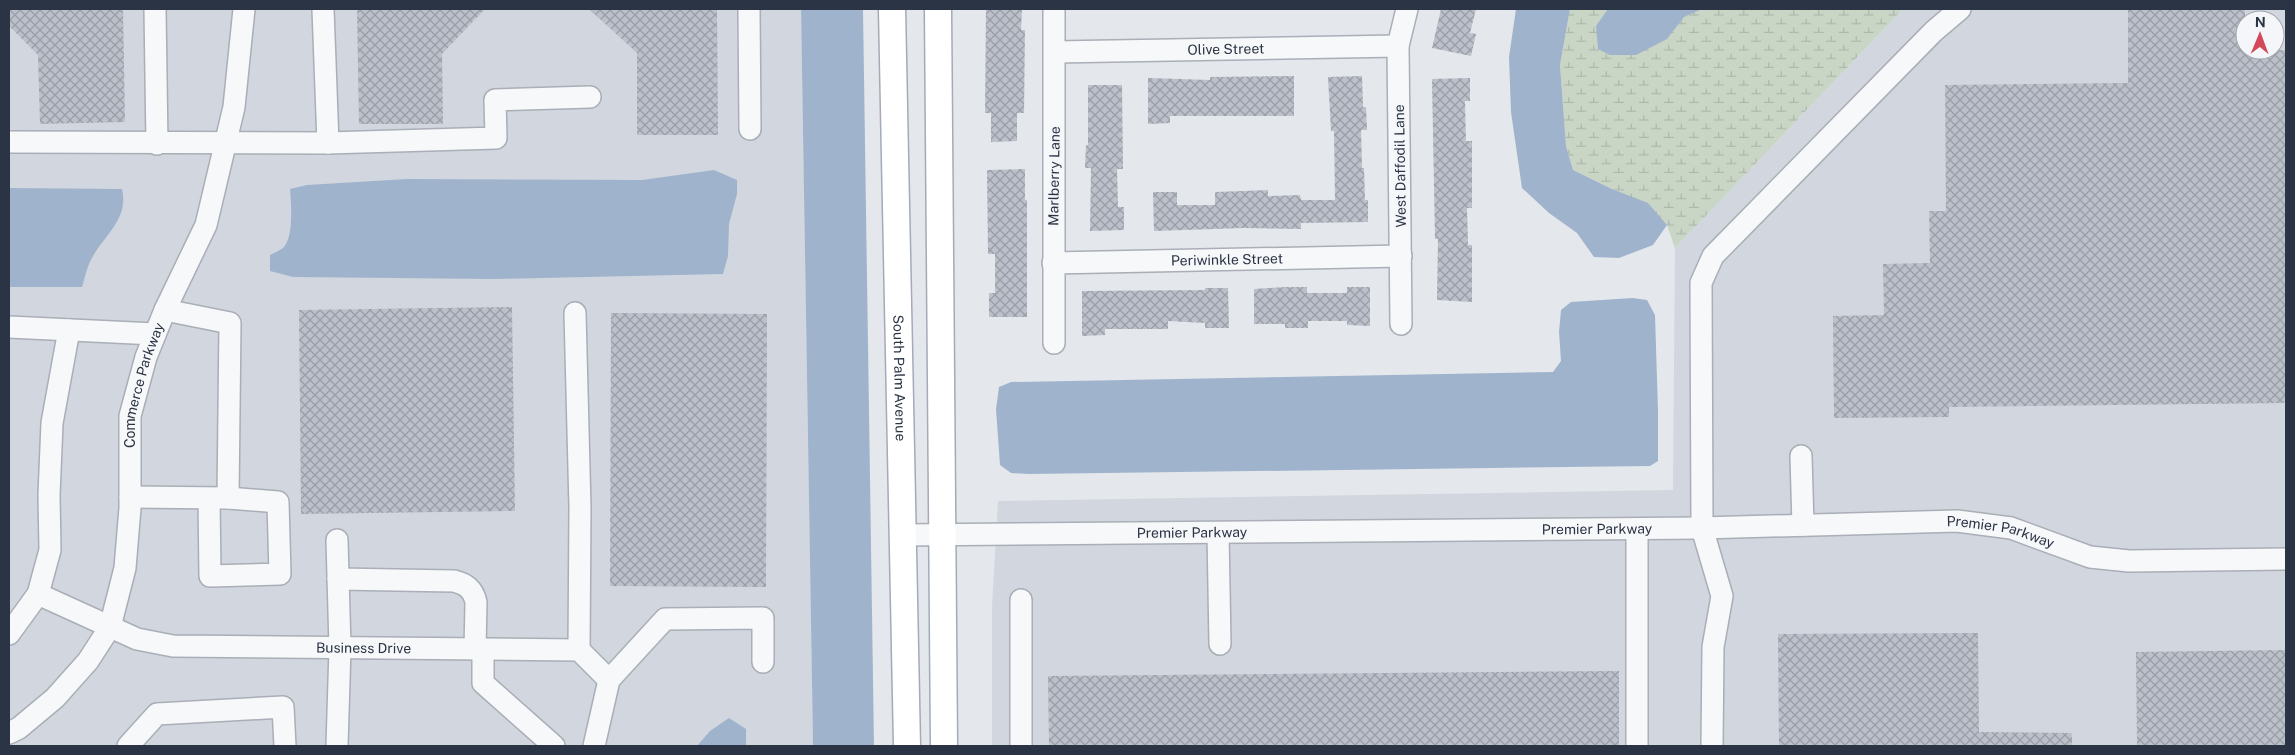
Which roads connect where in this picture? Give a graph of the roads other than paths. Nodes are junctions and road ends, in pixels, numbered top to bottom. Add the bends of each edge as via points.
1 (155, 9) edge
2 (244, 9) edge
3 (323, 9) edge
4 (749, 9) edge
5 (892, 9) edge
6 (938, 9) edge
7 (1054, 9) edge
8 (1408, 9) edge
9 (1960, 9) edge
10 (1398, 46) junction
11 (1055, 52) junction
12 (590, 97) dead end
13 (750, 129) dead end
14 (9, 142) edge
15 (328, 143) junction
16 (157, 144) junction
17 (225, 144) junction
18 (1401, 256) junction
19 (1053, 263) junction
20 (165, 310) junction
21 (575, 313) dead end
22 (1401, 324) dead end
23 (9, 327) edge
24 (69, 330) junction
25 (155, 334) junction
26 (1054, 343) dead end
27 (1801, 456) dead end
28 (130, 497) junction
29 (218, 498) junction
30 (1804, 525) junction
31 (1702, 528) junction
32 (1637, 529) junction
33 (1218, 533) junction
34 (902, 535) junction
35 (942, 535) junction
36 (337, 540) dead end
37 (2286, 559) edge
38 (338, 580) junction
39 (38, 594) junction
40 (1021, 600) dead end
41 (110, 627) junction
42 (9, 634) edge
43 (1220, 644) dead end
44 (340, 648) junction
45 (479, 649) junction
46 (579, 650) junction
47 (763, 662) dead end
48 (609, 680) junction
49 (9, 733) edge
50 (128, 746) edge
51 (285, 746) edge
52 (337, 746) edge
53 (554, 746) edge
54 (594, 746) edge
55 (906, 746) edge
56 (944, 746) edge
57 (1021, 746) edge
58 (1638, 746) edge
59 (1712, 746) edge

1 - 16 street
2 - 17 street, Commerce Parkway via 234,107
3 - 15 street
4 - 13 street
5 - 34 main road, South Palm Avenue
6 - 35 main road
7 - 11 street, Marlberry Lane
8 - 10 street, West Daffodil Lane
9 - 31 street via 1934,30 1714,256 1701,283
10 - 11 street, Olive Street
10 - 18 street, West Daffodil Lane
11 - 19 street, Marlberry Lane
12 - 15 street via 495,100 496,138
14 - 16 street
15 - 17 street
16 - 17 street
17 - 20 street, Commerce Parkway via 206,225
18 - 19 street, Periwinkle Street
18 - 22 street, West Daffodil Lane
19 - 26 street, Marlberry Lane
20 - 25 street, Commerce Parkway
20 - 29 street via 230,323
21 - 46 street via 580,508
23 - 24 street
24 - 25 street
24 - 39 street via 52,423 50,550
25 - 28 street, Commerce Parkway via 130,416
27 - 30 street
28 - 29 street
28 - 41 street, Commerce Parkway via 125,568
29 - 29 street via 278,502 280,574 210,576
30 - 31 street, Premier Parkway
30 - 37 street, Premier Parkway via 1957,521 2011,528 2098,558 2129,561
31 - 32 street, Premier Parkway
31 - 59 street via 1722,596 1713,647
32 - 33 street, Premier Parkway
32 - 58 street
33 - 35 street, Premier Parkway
33 - 43 street
34 - 35 street, Premier Parkway
34 - 55 main road, South Palm Avenue
35 - 56 main road
36 - 38 street
38 - 44 street
38 - 45 street via 462,583 474,594
39 - 41 street, Business Drive
39 - 42 street
40 - 57 street
41 - 44 street, Business Drive via 137,639 173,646
41 - 49 street, Commerce Parkway via 88,661 55,698
44 - 45 street, Business Drive
44 - 52 street
45 - 46 street, Business Drive
45 - 53 street via 482,683
46 - 48 street
47 - 48 street via 763,618 665,619
48 - 54 street
50 - 51 street via 157,714 284,707

